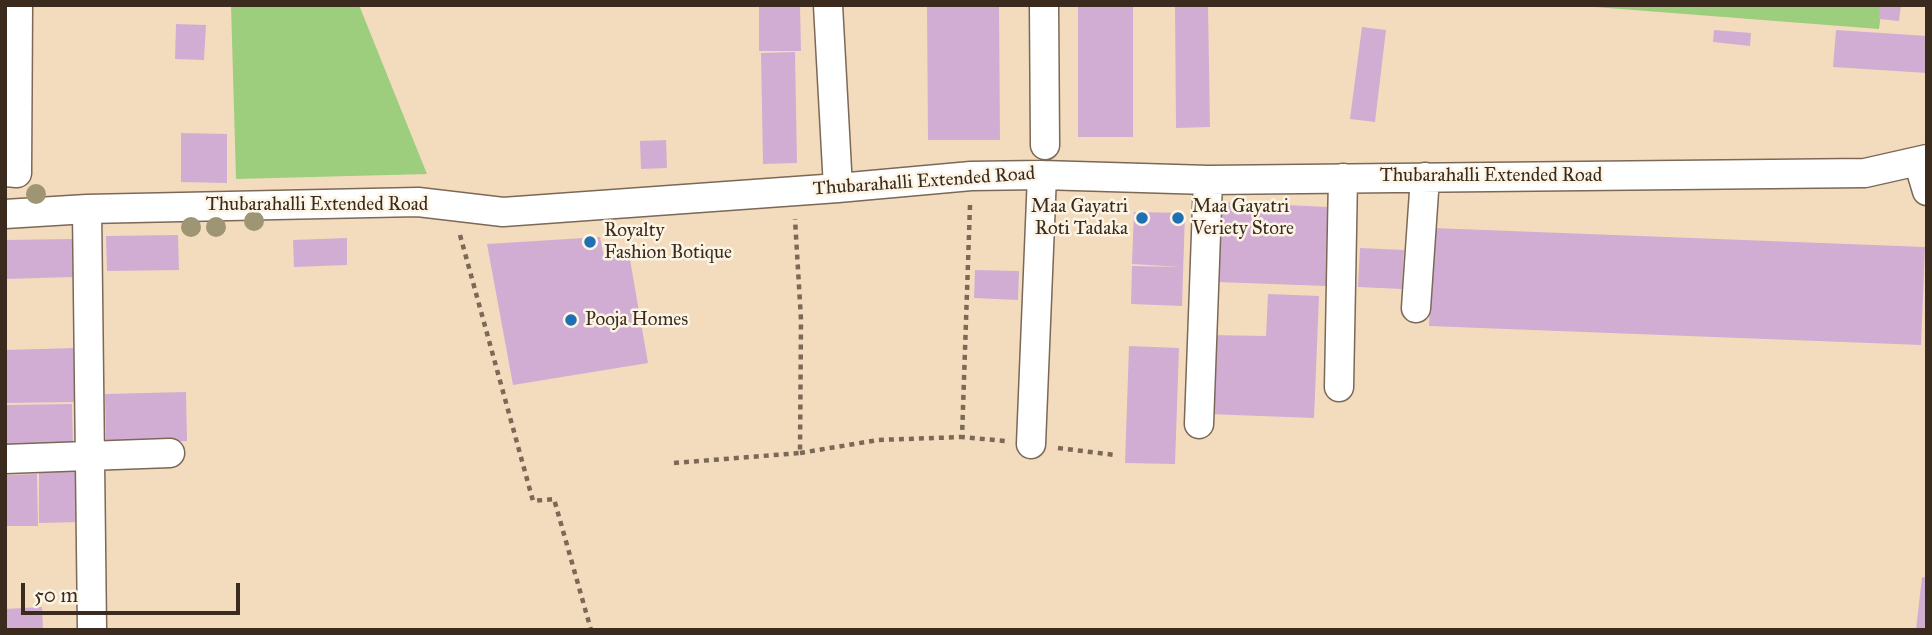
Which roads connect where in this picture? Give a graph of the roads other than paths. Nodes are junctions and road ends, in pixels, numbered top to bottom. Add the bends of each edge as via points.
1 (18, 5) edge
2 (828, 5) edge
3 (1044, 5) edge
4 (1045, 145) dead end
5 (1923, 160) edge
6 (5, 172) edge
7 (1042, 175) junction
8 (1425, 177) junction
9 (1343, 178) junction
10 (1208, 180) junction
11 (838, 188) junction
12 (1927, 191) edge
13 (87, 209) junction
14 (5, 214) edge
15 (1416, 308) dead end
16 (1339, 387) dead end
17 (1199, 424) dead end
18 (1031, 444) road end
19 (170, 453) dead end
20 (90, 456) junction
21 (5, 459) edge
22 (92, 630) edge

1 - 6 street via 17,173
2 - 11 street
3 - 4 street
5 - 8 street, Thubarahalli Extended Road via 1866,173
5 - 12 street
7 - 10 street, Thubarahalli Extended Road
7 - 11 street, Thubarahalli Extended Road via 971,176
7 - 18 street
8 - 9 street, Thubarahalli Extended Road
8 - 15 street
9 - 10 street, Thubarahalli Extended Road
9 - 16 street
10 - 17 street
11 - 13 street, Thubarahalli Extended Road via 503,212 418,202
13 - 14 street, Thubarahalli Extended Road
13 - 20 street
19 - 20 street
20 - 21 street
20 - 22 street

